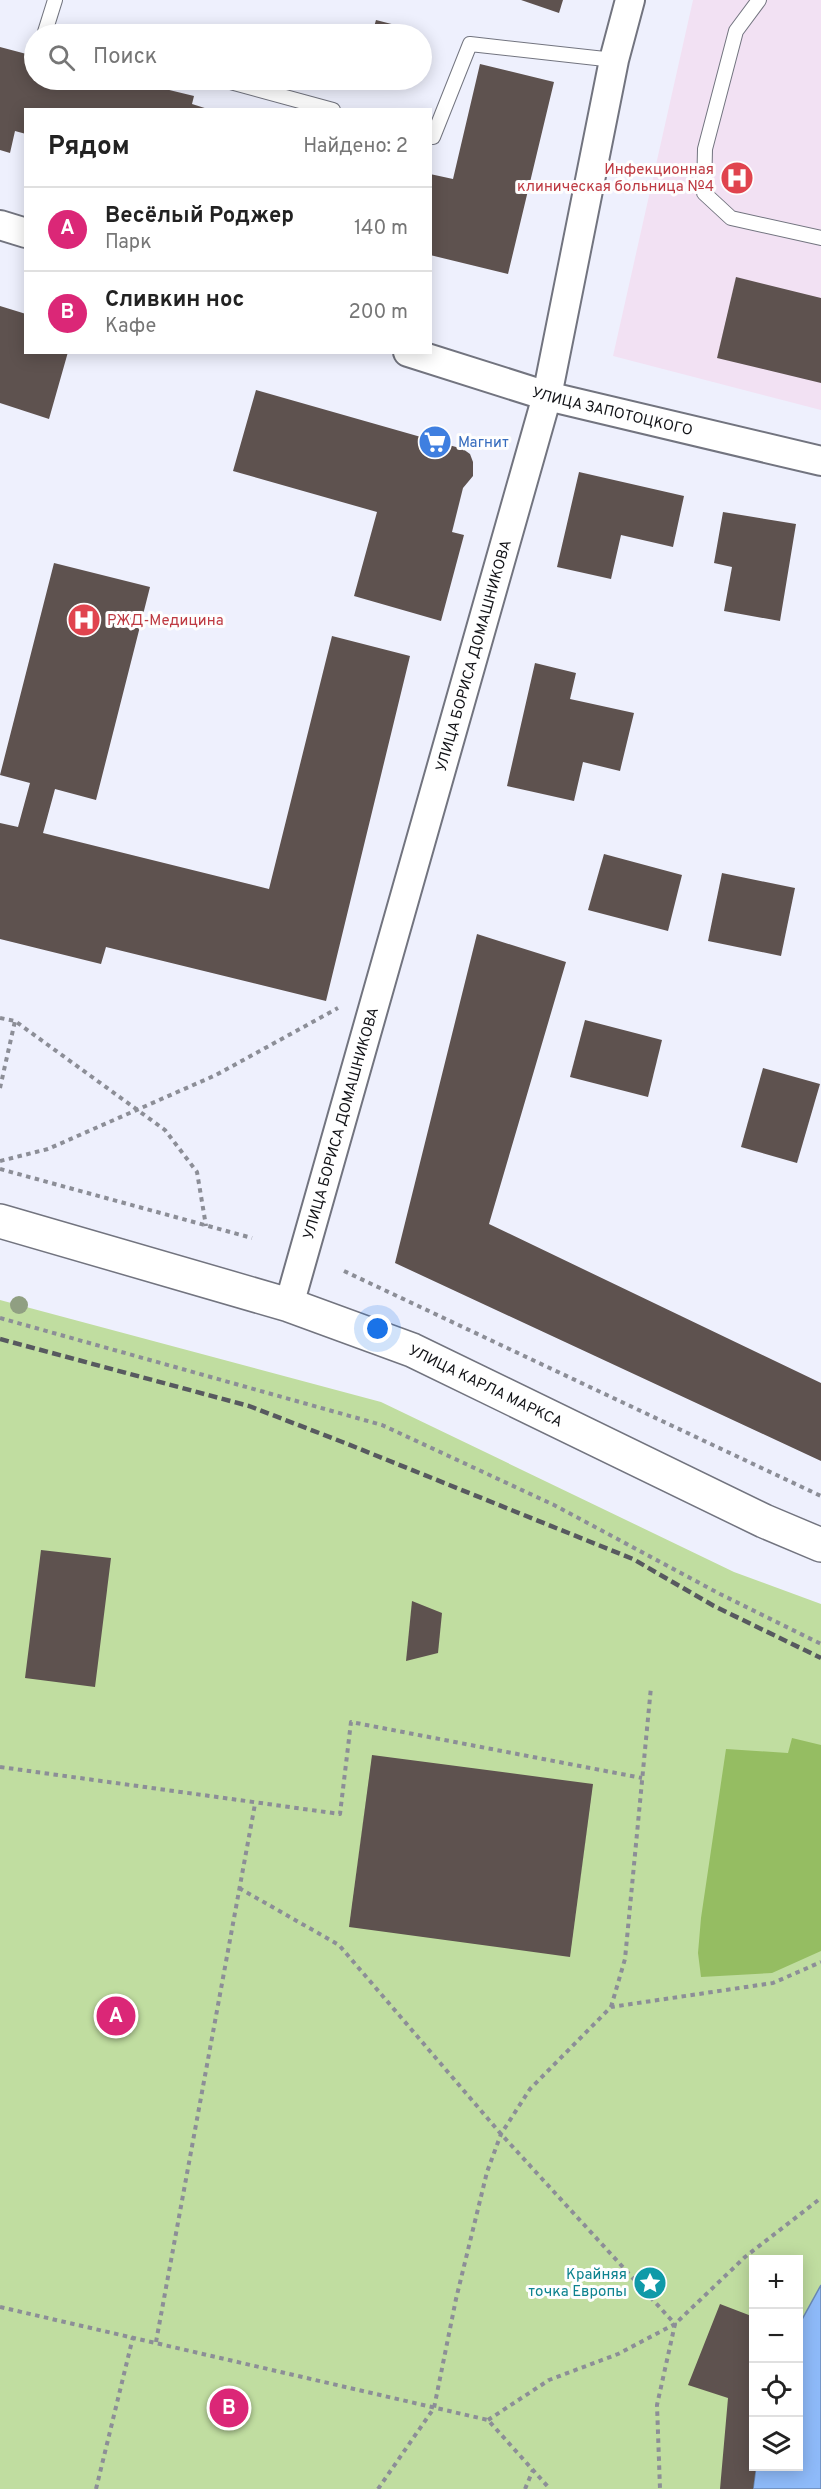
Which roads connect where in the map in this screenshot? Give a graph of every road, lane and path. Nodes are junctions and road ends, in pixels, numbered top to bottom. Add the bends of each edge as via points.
1 (55, 0) edge
2 (630, 0) edge
3 (759, 0) edge
4 (48, 24) edge
5 (614, 60) junction
6 (260, 90) edge
7 (326, 108) edge
8 (432, 137) edge
9 (0, 225) edge
10 (24, 232) edge
11 (821, 238) edge
12 (414, 354) edge
13 (547, 396) junction
14 (821, 461) edge
15 (338, 1008) dead end
16 (0, 1018) edge
17 (15, 1021) junction
18 (0, 1088) edge
19 (138, 1109) junction
20 (0, 1161) edge
21 (0, 1169) edge
22 (0, 1221) edge
23 (206, 1226) junction
24 (252, 1238) dead end
25 (344, 1271) dead end
26 (289, 1305) junction
27 (0, 1318) edge
28 (821, 1496) edge
29 (821, 1545) edge
30 (821, 1644) edge
31 (651, 1687) dead end
32 (0, 1767) edge
33 (642, 1778) junction
34 (255, 1804) junction
35 (239, 1888) junction
36 (821, 1962) edge
37 (611, 2007) junction
38 (501, 2134) junction
39 (821, 2198) edge
40 (0, 2307) edge
41 (675, 2324) junction
42 (133, 2337) junction
43 (156, 2342) junction
44 (434, 2408) junction
45 (488, 2420) junction
46 (533, 2470) junction
47 (96, 2489) edge
48 (378, 2489) edge
49 (525, 2489) edge
50 (550, 2489) edge
51 (660, 2489) edge

1 - 4 lane
2 - 5 street, УЛИЦА БОРИСА ДОМАШНИКОВА
3 - 11 lane via 736,31 705,149 704,193 731,218
5 - 8 lane via 470,44
5 - 13 street, УЛИЦА БОРИСА ДОМАШНИКОВА
6 - 7 lane
9 - 10 street
12 - 13 street, УЛИЦА ЗАПОТОЦКОГО
13 - 14 street, УЛИЦА ЗАПОТОЦКОГО
13 - 26 street, УЛИЦА БОРИСА ДОМАШНИКОВА
15 - 19 path via 216,1075
16 - 17 path
17 - 18 path
17 - 19 path
19 - 20 path via 48,1149
19 - 23 path via 165,1130 197,1172
21 - 23 path
22 - 26 street, УЛИЦА КАРЛА МАРКСА
23 - 24 path
25 - 28 path
26 - 29 street, УЛИЦА КАРЛА МАРКСА via 412,1350
27 - 30 path via 381,1425 554,1505
31 - 33 path
32 - 34 path
33 - 34 path via 351,1722 340,1814
33 - 37 path via 625,1959
34 - 35 path
35 - 38 path via 339,1945
35 - 43 path
36 - 37 path via 773,1983
37 - 38 path via 530,2089
38 - 41 path
38 - 44 path via 487,2172
39 - 41 path via 745,2257
40 - 42 path
41 - 45 path via 618,2354 549,2380
41 - 51 path via 657,2405
42 - 43 path
42 - 47 path
43 - 44 path
44 - 45 path
44 - 48 path
45 - 46 path
46 - 49 path
46 - 50 path

